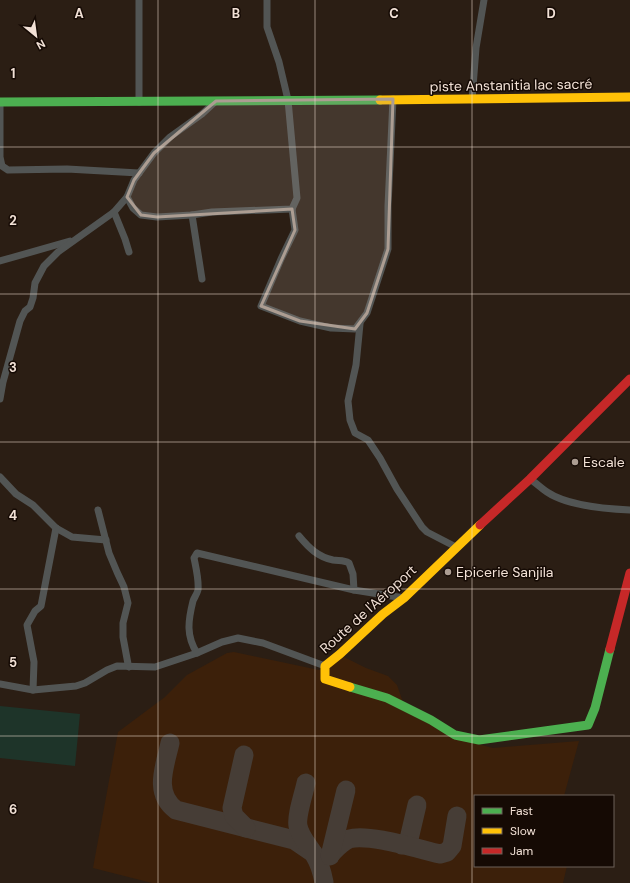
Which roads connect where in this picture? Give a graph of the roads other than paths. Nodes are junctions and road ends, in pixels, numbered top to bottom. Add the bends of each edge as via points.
1 (139, 0) edge
2 (267, 0) edge
3 (484, 0) edge
4 (630, 97) edge
5 (393, 99) junction
6 (288, 100) junction
7 (472, 100) junction
8 (216, 101) junction
9 (0, 102) edge
10 (139, 102) junction
11 (139, 173) junction
12 (127, 197) junction
13 (292, 209) junction
14 (114, 212) junction
15 (192, 215) junction
16 (76, 240) junction
17 (129, 252) dead end
18 (0, 261) edge
19 (202, 279) dead end
20 (360, 323) junction
21 (3, 369) edge
22 (630, 378) edge
23 (0, 399) edge
24 (0, 477) edge
25 (530, 479) junction
26 (98, 510) dead end
27 (630, 510) edge
28 (56, 528) junction
29 (299, 536) dead end
30 (106, 540) junction
31 (456, 547) junction
32 (630, 573) edge
33 (354, 590) junction
34 (404, 598) junction
35 (197, 653) junction
36 (129, 666) junction
37 (325, 666) junction
38 (0, 684) edge
39 (33, 690) junction

1 - 10 street
2 - 6 street via 267,27
3 - 7 street via 476,48
4 - 7 main road, piste Anstanitia lac sacré
5 - 6 main road, piste Anstanitia lac sacré
5 - 7 main road, piste Anstanitia lac sacré
5 - 20 street via 388,249 367,313
6 - 8 main road, piste Anstanitia lac sacré
6 - 13 street via 297,198
8 - 10 main road, piste Anstanitia lac sacré
8 - 11 street via 170,137
9 - 10 main road, piste Anstanitia lac sacré
9 - 11 street via 0,157 2,166 8,170 67,169
11 - 12 street
12 - 14 street
12 - 15 street via 141,216
13 - 15 street
13 - 20 street via 295,230 261,306 295,320 331,328 355,329
14 - 16 street
14 - 17 street
15 - 19 street
16 - 18 street
16 - 21 street via 58,252 44,266 35,283 30,307 20,322
20 - 31 street via 356,365 348,401 350,420 355,433 368,440 422,527
21 - 23 street
22 - 25 main road, Route de l'Aéroport
24 - 28 street
25 - 27 street via 562,500
25 - 31 main road, Route de l'Aéroport
26 - 30 street
28 - 30 street via 72,537
28 - 39 street via 41,606 27,625 34,662
29 - 33 street via 309,549 323,558 344,560 349,563
30 - 36 street via 128,604 123,630
31 - 34 main road, Route de l'Aéroport
32 - 37 main road, Route de l'Aéroport via 595,708 588,724 479,740 455,735 387,698 325,679
33 - 34 street
33 - 35 street via 198,553 194,558 198,590 189,618 189,636
34 - 37 main road, Route de l'Aéroport
35 - 36 street via 155,667
35 - 37 street via 238,638 263,643
36 - 39 street via 117,666 93,680 76,686
38 - 39 street

